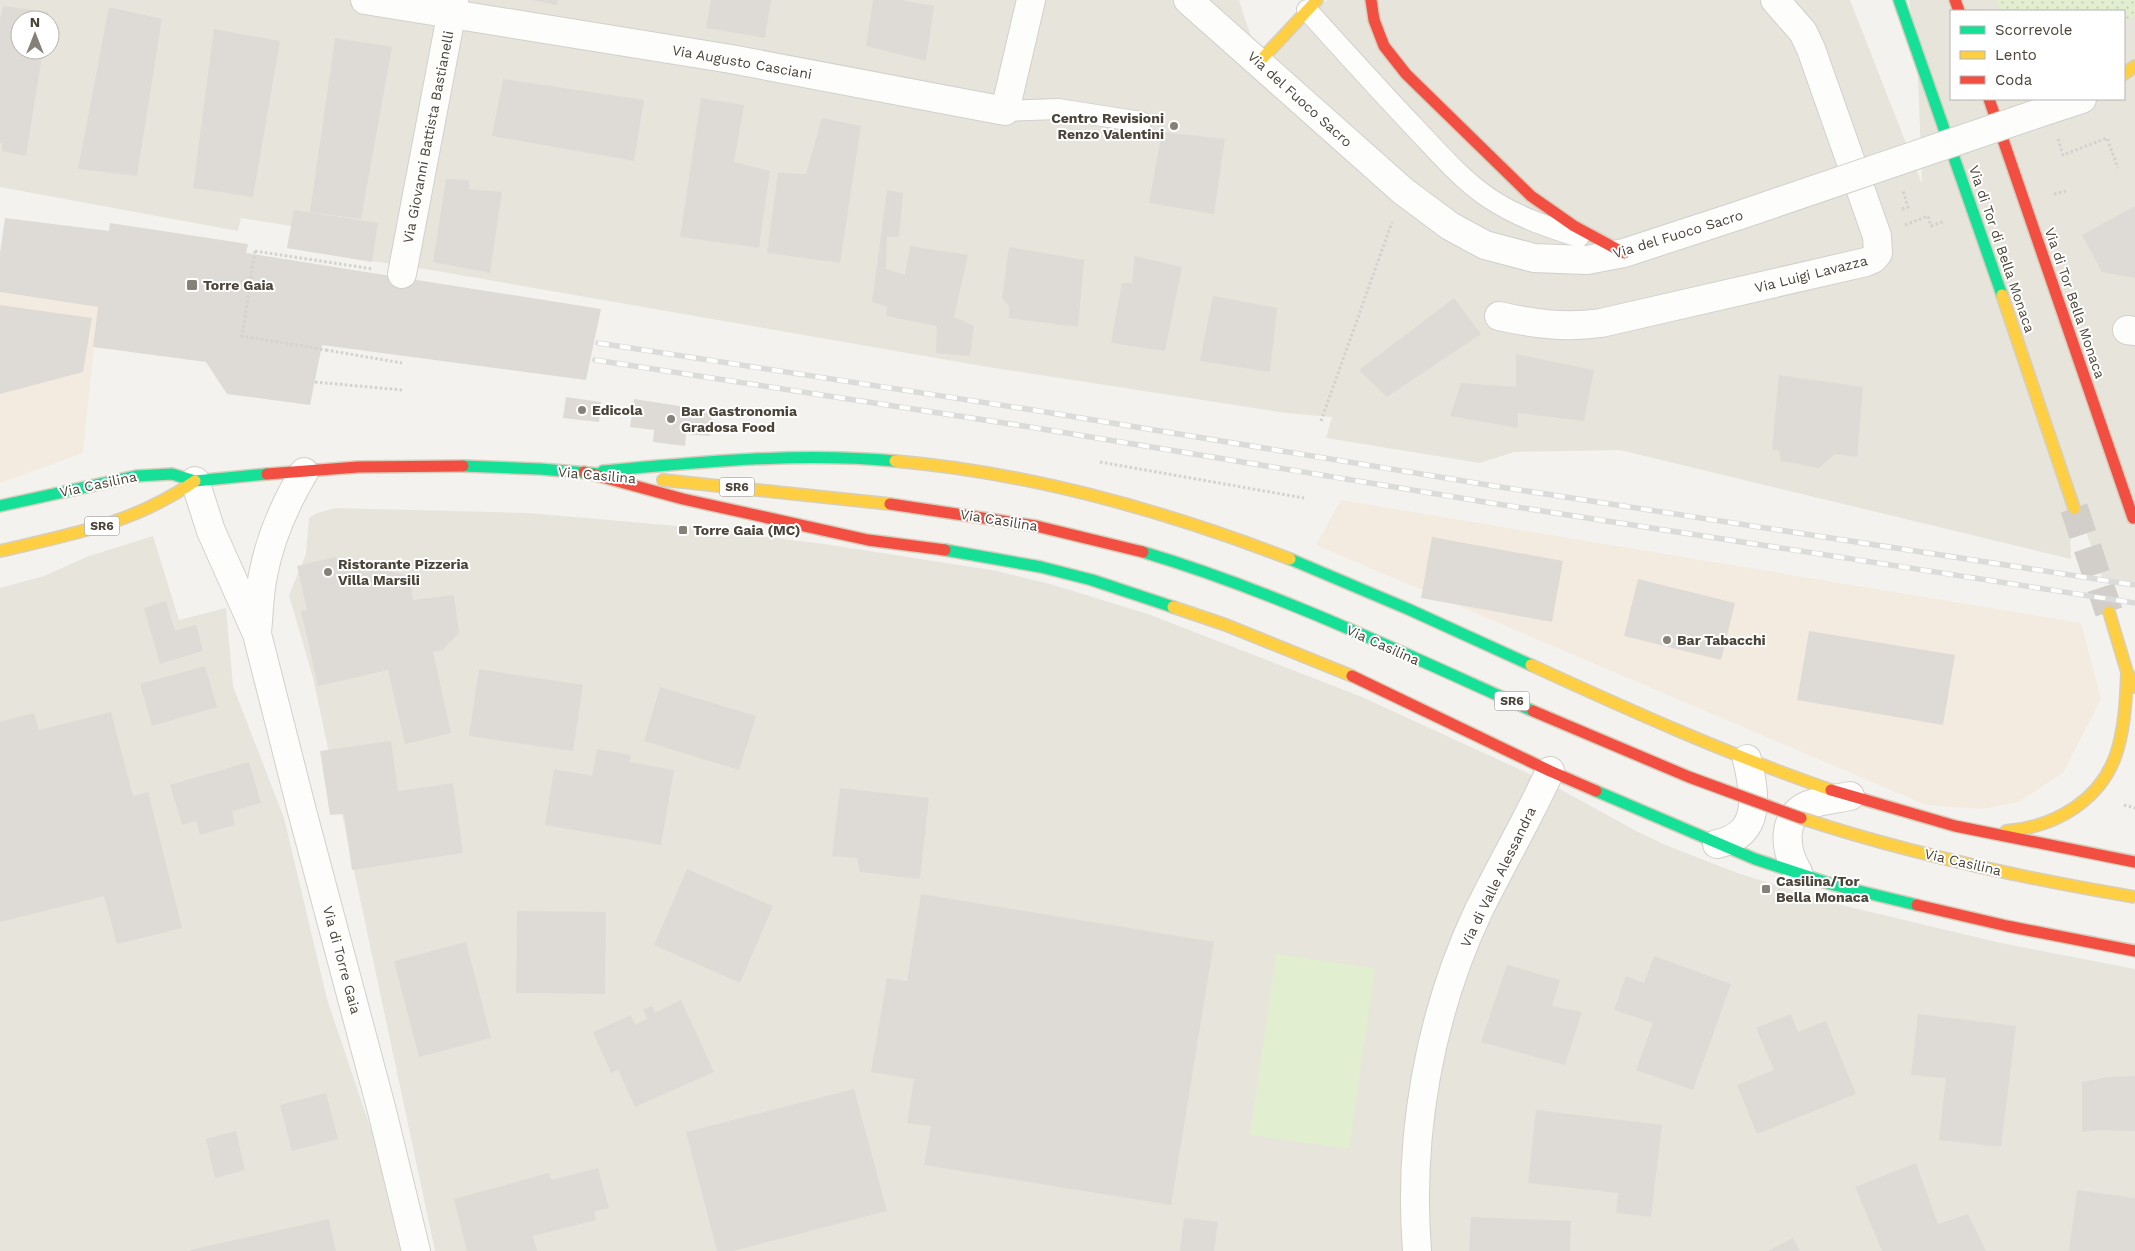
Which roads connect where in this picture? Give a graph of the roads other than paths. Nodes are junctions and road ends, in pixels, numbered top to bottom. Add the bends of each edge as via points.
1 (365, 0) edge
2 (1031, 0) edge
3 (1371, 0) edge
4 (1775, 0) edge
5 (1899, 0) edge
6 (1192, 3) edge
7 (1312, 5) edge
8 (452, 7) edge
9 (1259, 62) junction
10 (1989, 100) edge
11 (2081, 100) edge
12 (1005, 111) junction
13 (1141, 122) dead end
14 (1624, 253) junction
15 (402, 274) dead end
16 (1499, 316) dead end
17 (304, 472) junction
18 (584, 472) junction
19 (196, 481) junction
20 (0, 506) edge
21 (2074, 508) tunnel mouth
22 (2133, 518) dead end
23 (0, 551) edge
24 (2109, 612) tunnel mouth
25 (257, 634) junction
26 (2127, 672) junction
27 (2135, 687) edge
28 (1747, 759) junction
29 (1550, 771) junction
30 (1850, 796) junction
31 (1974, 830) junction
32 (1717, 844) junction
33 (2135, 862) edge
34 (1798, 872) junction
35 (2135, 897) edge
36 (2135, 951) edge
37 (416, 1251) edge
38 (1417, 1251) edge

1 - 8 street, Via Augusto Casciani
2 - 12 street
3 - 14 main road via 1374,20 1384,46 1406,74 1531,196 1574,226
4 - 16 street, Via Luigi Lavazza via 1803,32 1811,49 1877,236 1878,253 1873,259 1586,325 1558,326
5 - 21 main road, Via di Tor di Bella Monaca
6 - 9 street, Via del Fuoco Sacro
7 - 9 main road
7 - 14 lane via 1426,139 1479,190 1526,218
8 - 12 street, Via Augusto Casciani
8 - 15 street, Via Giovanni Battista Bastianelli
9 - 14 street, Via del Fuoco Sacro via 1435,216 1485,245 1534,258 1574,260
10 - 22 main road, Via di Tor Bella Monaca
11 - 14 street, Via del Fuoco Sacro, bridge via 2052,121
12 - 13 lane via 1058,109
17 - 18 main road, Via Casilina / SR6 via 357,467 438,466
17 - 19 main road, Via Casilina / SR6
17 - 25 street via 273,535 263,576
18 - 28 main road via 770,457 888,460 1023,479 1096,495 1221,534 1288,559
18 - 29 main road via 683,499 860,538 964,553 1092,580 1226,625 1364,680
18 - 35 main road, Via Casilina / SR6, bridge via 981,516 1118,545 1310,612 1634,754 1805,820 1965,863
19 - 20 main road, Via Casilina / SR6 via 172,474 136,476
19 - 23 main road, SR6 via 173,498 140,515
19 - 25 street via 211,531
24 - 26 main road
25 - 37 street, Via di Torre Gaia
26 - 27 main road
26 - 31 main road via 2121,738 2109,771 2094,793 2066,814 2041,825 2008,831
28 - 30 main road
28 - 32 street via 1754,796 1750,820 1739,836
29 - 32 main road
29 - 38 street, Via di Valle Alessandra via 1478,912 1445,995 1430,1058 1419,1134 1415,1193
30 - 31 main road
30 - 34 street via 1809,805 1795,814 1787,837 1790,857
31 - 33 main road
32 - 34 main road
34 - 36 main road via 1885,898

